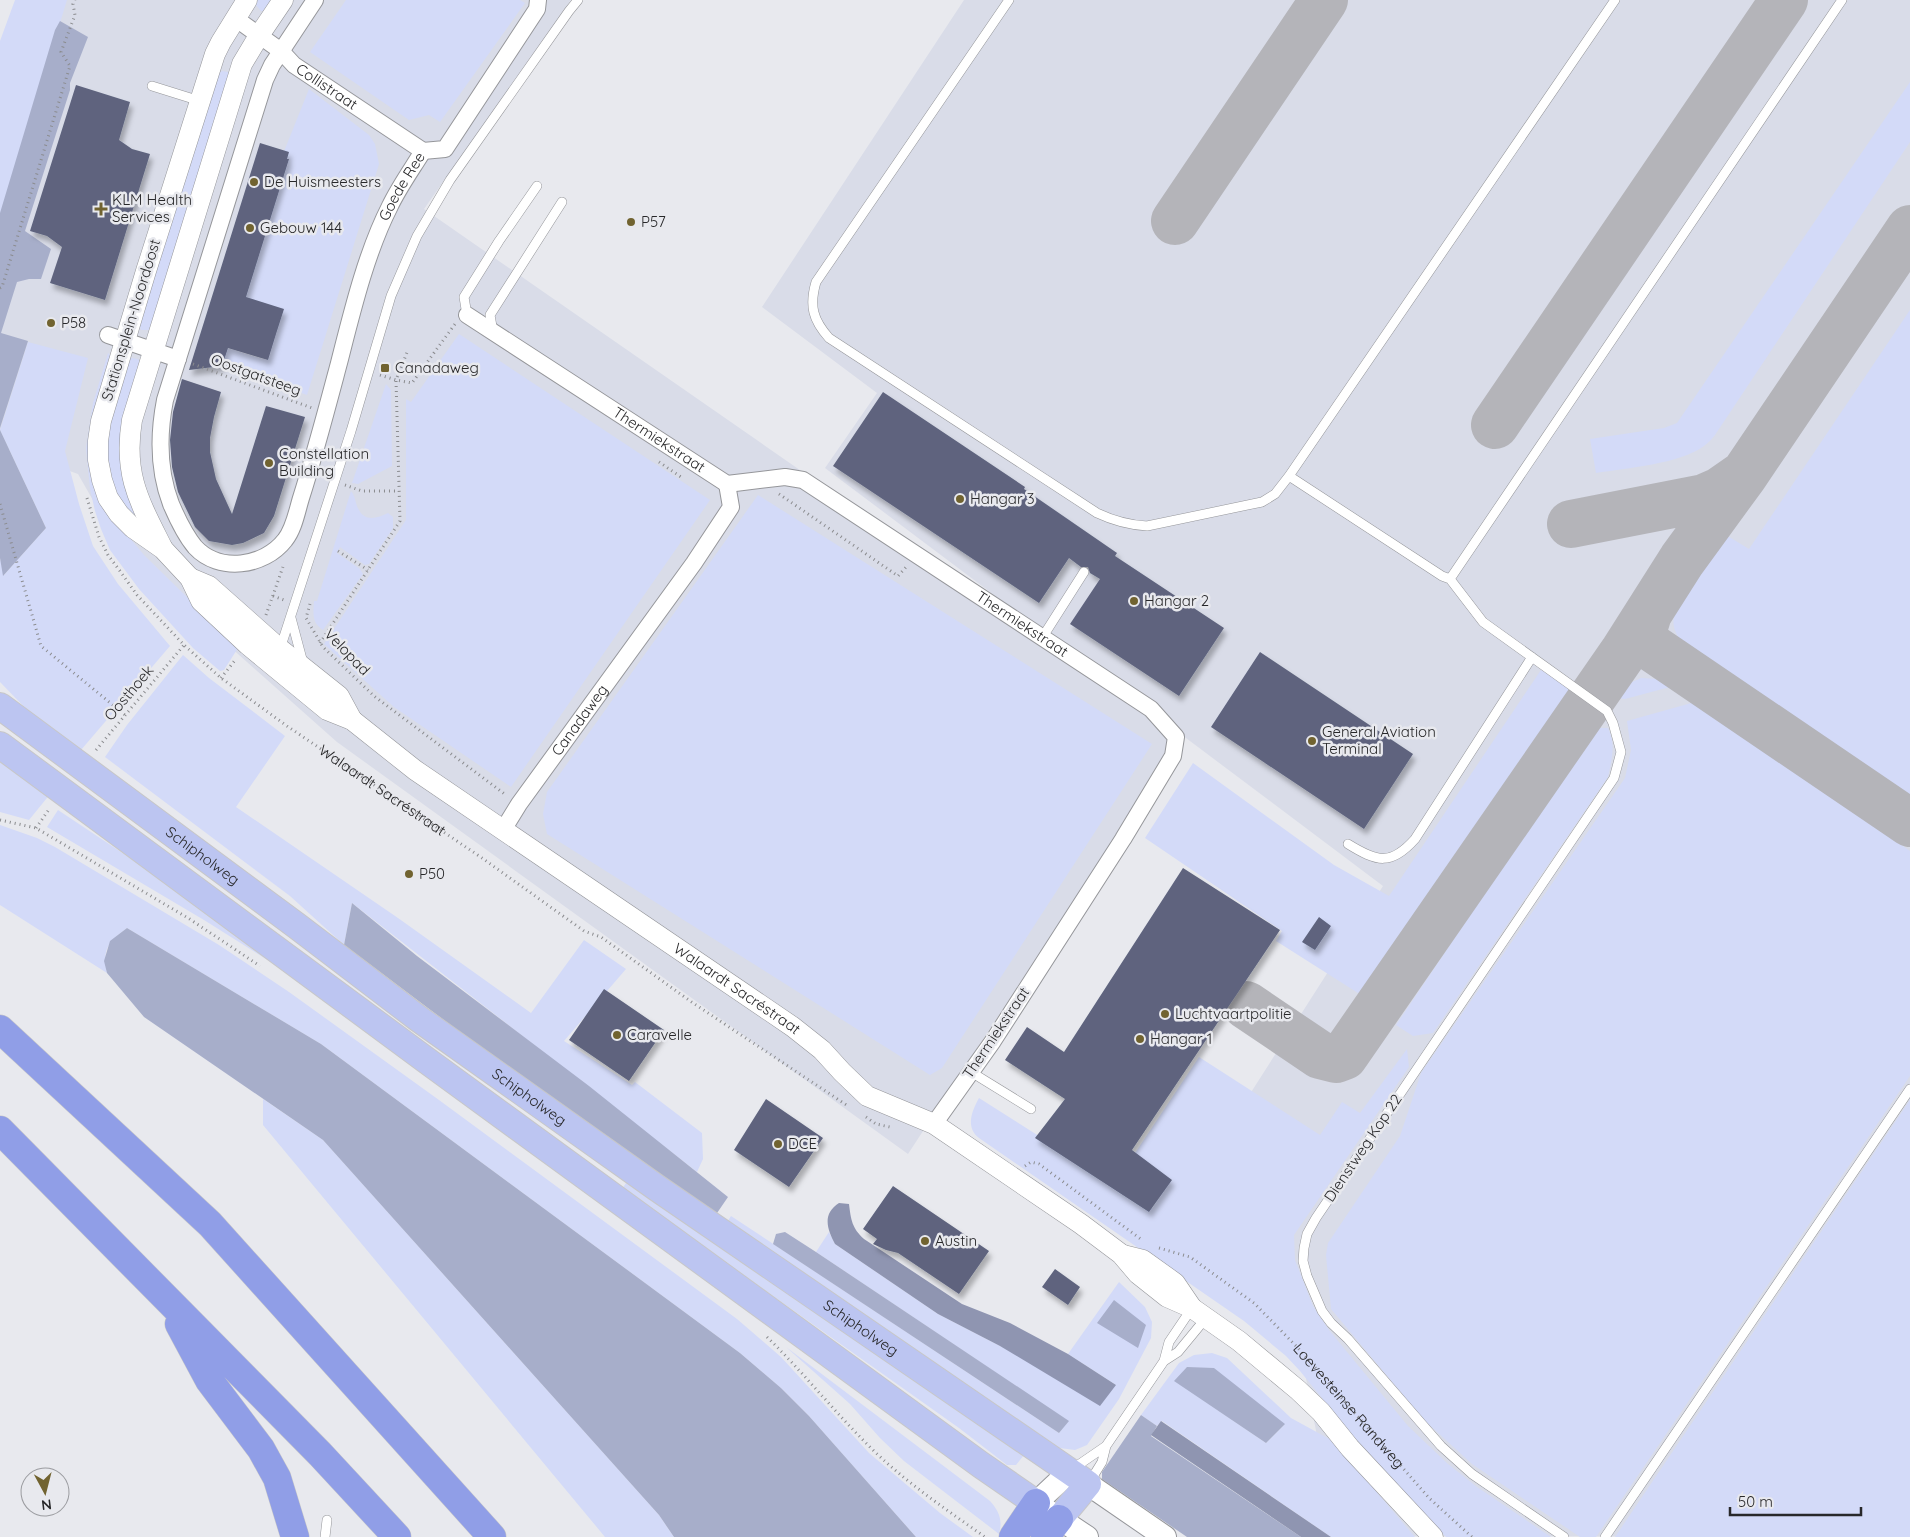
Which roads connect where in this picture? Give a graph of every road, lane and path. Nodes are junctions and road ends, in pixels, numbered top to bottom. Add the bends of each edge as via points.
1 (75, 0) edge
2 (248, 0) edge
3 (283, 0) edge
4 (315, 0) edge
5 (538, 0) edge
6 (573, 0) edge
7 (578, 0) edge
8 (1009, 0) edge
9 (1615, 0) edge
10 (1842, 0) edge
11 (569, 10) junction
12 (236, 18) junction
13 (260, 34) junction
14 (281, 50) junction
15 (152, 86) dead end
16 (200, 102) junction
17 (423, 151) junction
18 (537, 186) dead end
19 (562, 202) dead end
20 (0, 288) edge
21 (465, 322) junction
22 (493, 333) junction
23 (117, 338) junction
24 (152, 350) junction
25 (178, 359) junction
26 (326, 413) junction
27 (656, 460) dead end
28 (350, 476) dead end
29 (1289, 476) junction
30 (690, 477) dead end
31 (334, 482) junction
32 (727, 484) junction
33 (347, 486) junction
34 (399, 491) junction
35 (778, 493) dead end
36 (344, 495) dead end
37 (0, 504) edge
38 (163, 549) junction
39 (338, 551) dead end
40 (916, 555) junction
41 (368, 570) junction
42 (1084, 572) dead end
43 (190, 578) junction
44 (1450, 579) junction
45 (312, 599) dead end
46 (291, 617) junction
47 (1042, 638) junction
48 (320, 644) junction
49 (280, 649) junction
50 (1532, 657) junction
51 (304, 668) junction
52 (278, 669) junction
53 (221, 678) joint
54 (0, 706) edge
55 (125, 715) junction
56 (352, 720) junction
57 (0, 745) edge
58 (92, 755) dead end
59 (519, 804) junction
60 (50, 808) dead end
61 (0, 820) edge
62 (36, 828) junction
63 (503, 830) junction
64 (1348, 844) dead end
65 (262, 968) dead end
66 (0, 1029) edge
67 (971, 1072) junction
68 (1910, 1089) edge
69 (851, 1107) dead end
70 (1031, 1109) dead end
71 (860, 1113) dead end
72 (934, 1124) junction
73 (897, 1129) dead end
74 (0, 1130) edge
75 (1222, 1281) dead end
76 (170, 1304) junction
77 (1199, 1313) junction
78 (762, 1333) dead end
79 (1164, 1361) junction
80 (1106, 1446) junction
81 (1079, 1477) junction
82 (1036, 1503) junction
83 (327, 1520) dead end
84 (1052, 1528) edge
85 (295, 1537) edge
86 (325, 1537) edge
87 (397, 1537) edge
88 (492, 1537) edge
89 (985, 1537) edge
90 (1013, 1537) edge
91 (1087, 1537) edge
92 (1165, 1537) edge
93 (1434, 1537) edge
94 (1472, 1537) edge
95 (1564, 1537) edge
96 (1605, 1537) edge

1 - 20 path via 75,15 61,52 70,66
2 - 12 street, Stationsplein-Noordoost
3 - 13 street, Stationsplein-Noordoost
4 - 14 street
5 - 17 street, Goede Ree via 537,9 444,149
6 - 11 lane
7 - 11 lane
8 - 29 lane via 816,282 812,296 818,326 829,338 1098,513 1130,526 1147,526 1262,502 1274,494
9 - 29 lane
10 - 44 lane
11 - 31 lane via 450,180 417,236 391,296
12 - 13 street, Collistraat
12 - 16 street, Stationsplein-Noordoost via 215,54
13 - 14 street, Collistraat
13 - 24 street, Stationsplein-Noordoost via 242,64
14 - 17 street, Collistraat via 294,65
14 - 25 street via 265,80
15 - 16 lane
16 - 23 street, Stationsplein-Noordoost
17 - 26 street, Goede Ree via 389,206 364,271
18 - 21 lane via 464,298
19 - 22 lane via 490,315
21 - 22 street, Thermiekstraat
21 - 34 path via 455,324 412,383 396,380
22 - 32 street, Thermiekstraat
23 - 24 street
23 - 38 street, Stationsplein-Noordoost via 98,441 102,480 108,498 119,514
24 - 25 street, Stationsplein-Noordoost
24 - 38 street, Stationsplein-Noordoost via 132,420 128,454 135,491
25 - 26 path, Oostgatsteeg
25 - 26 street via 161,419 162,472 172,506 189,538 201,552 218,560 236,564 260,559 286,539
27 - 30 path via 680,476
28 - 33 path
29 - 44 lane
31 - 33 path
31 - 46 lane
32 - 40 street, Thermiekstraat via 786,477 803,480
32 - 59 street, Canadaweg via 731,507
33 - 34 path via 362,491
33 - 36 path
34 - 41 path via 400,521
35 - 40 path via 898,576
37 - 55 path via 41,646
38 - 43 street, Stationsplein-Noordoost
39 - 41 path
40 - 47 street, Thermiekstraat
41 - 48 path
42 - 47 lane
43 - 49 street, Stationsplein-Noordoost via 209,586
43 - 52 street, Stationsplein-Noordoost via 200,601
44 - 50 lane via 1483,622
45 - 48 path, Velopad via 306,618
46 - 49 lane
46 - 51 lane
47 - 67 street, Thermiekstraat via 1151,709 1176,737 1173,756 1123,839
48 - 59 path, Velopad via 374,696
49 - 51 street, Walaardt Sacréstraat
49 - 52 lane
50 - 64 lane via 1403,853 1392,858 1379,858 1364,854
50 - 95 lane, Dienstweg Kop 22 via 1607,711 1621,752 1614,778 1316,1218 1307,1234 1303,1261 1322,1311 1441,1446 1472,1474
51 - 56 street, Walaardt Sacréstraat via 338,696
52 - 56 street, Walaardt Sacréstraat via 327,710
53 - 55 path, Oosthoek via 184,645
53 - 69 path, Walaardt Sacréstraat via 584,932 601,937
54 - 81 main road, Schipholweg via 419,1019 657,1188
55 - 58 path, Oosthoek
56 - 63 street, Walaardt Sacréstraat via 415,770
57 - 82 main road, Schipholweg via 426,1060
59 - 63 street, Canadaweg
60 - 62 path
61 - 62 path
62 - 65 path via 188,918
63 - 72 street, Walaardt Sacréstraat via 793,1026 867,1096
66 - 88 highway via 210,1224
67 - 70 lane
67 - 72 street, Thermiekstraat
68 - 96 lane
71 - 73 path via 876,1124
72 - 77 street, Walaardt Sacréstraat via 1121,1254 1138,1274 1166,1297
74 - 76 highway
75 - 94 path, Loevesteinse Randweg via 1254,1303 1298,1348 1429,1498
76 - 85 highway via 209,1380 261,1449 277,1478
76 - 87 highway via 320,1454
77 - 79 lane via 1178,1352
77 - 79 lane via 1168,1342
77 - 93 street, Loevesteinse Randweg via 1261,1358 1321,1412 1350,1448
78 - 89 path via 866,1444 942,1507
79 - 80 lane
80 - 81 lane via 1089,1456
80 - 81 lane via 1102,1462
81 - 82 main road
81 - 84 main road
81 - 92 main road, Schipholweg
82 - 84 main road, Schipholweg
82 - 90 highway
83 - 86 lane
84 - 91 main road, Schipholweg

